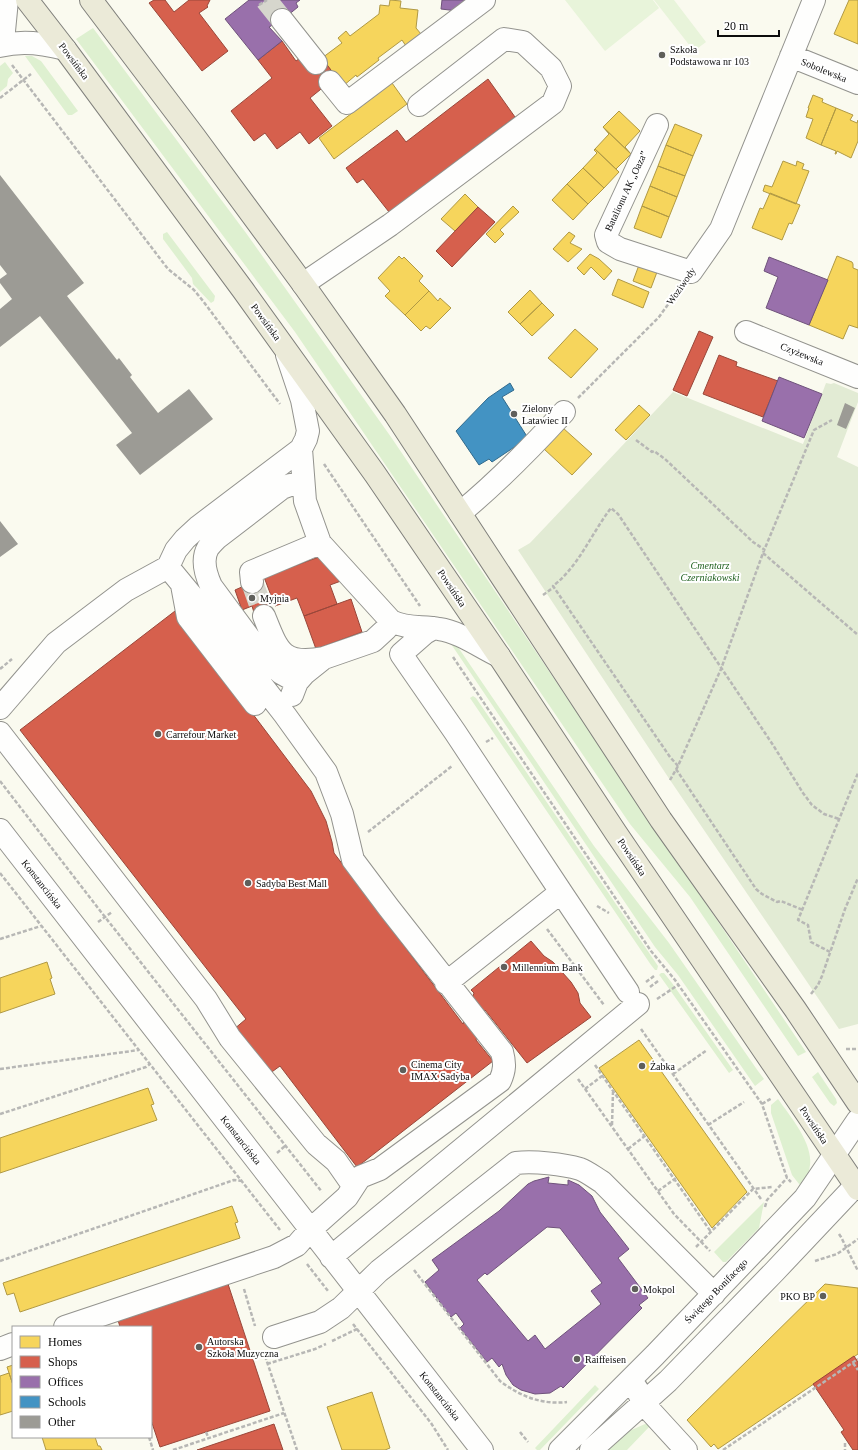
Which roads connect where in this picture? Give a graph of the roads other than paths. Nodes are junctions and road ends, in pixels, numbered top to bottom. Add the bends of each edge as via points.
1 (8, 0) edge
2 (27, 0) edge
3 (91, 0) edge
4 (484, 0) edge
5 (814, 0) edge
6 (282, 20) tunnel mouth
7 (0, 42) edge
8 (0, 46) edge
9 (65, 48) junction
10 (791, 56) junction
11 (316, 63) dead end
12 (330, 82) dead end
13 (858, 83) edge
14 (419, 105) dead end
15 (657, 125) dead end
16 (691, 272) joint
17 (303, 284) junction
18 (746, 332) dead end
19 (284, 347) junction
20 (858, 377) edge
21 (564, 412) road end
22 (301, 449) junction
23 (303, 485) junction
24 (460, 513) junction
25 (320, 543) junction
26 (168, 567) junction
27 (252, 582) dead end
28 (182, 584) junction
29 (264, 616) tunnel mouth
30 (391, 620) junction
31 (434, 628) junction
32 (498, 656) junction
33 (324, 658) junction
34 (297, 682) junction
35 (255, 704) dead end
36 (0, 708) edge
37 (285, 715) junction
38 (0, 733) edge
39 (0, 830) edge
40 (560, 892) junction
41 (446, 983) junction
42 (275, 1070) dead end
43 (858, 1103) edge
44 (858, 1120) edge
45 (835, 1155) junction
46 (336, 1161) junction
47 (857, 1186) edge
48 (352, 1187) junction
49 (310, 1230) junction
50 (331, 1257) junction
51 (357, 1291) junction
52 (714, 1294) junction
53 (68, 1326) edge
54 (265, 1339) road end
55 (12, 1344) edge
56 (0, 1349) edge
57 (637, 1373) junction
58 (643, 1402) junction
59 (482, 1450) edge
60 (560, 1450) edge
61 (591, 1450) edge
62 (686, 1450) edge

1 - 7 street
2 - 9 main road, Powsińska
3 - 17 main road
4 - 12 street via 347,103
5 - 10 street, Woziwody
6 - 11 street
8 - 9 street via 32,43
9 - 19 main road, Powsińska
10 - 13 street, Sobolewska
10 - 16 street, Woziwody via 721,229
14 - 17 street via 504,39 524,42 551,68 560,86 553,103 390,225
15 - 16 street, Batalionu AK „Oaza” via 606,235 608,242 620,249
17 - 24 main road via 396,414
18 - 20 street, Czyżewska
19 - 22 street via 302,400 308,431
19 - 32 main road, Powsińska via 375,474
21 - 24 street via 517,462
22 - 23 street
22 - 26 street via 198,527 176,550
23 - 25 street via 305,501
23 - 34 street via 282,488 217,538 208,548 205,561 207,578 211,586 256,647 281,673
24 - 43 main road via 662,820
25 - 27 street via 251,572
25 - 30 street
26 - 28 street
26 - 36 street via 126,590 56,643
28 - 35 street via 188,618
28 - 37 street
29 - 33 street via 274,642 281,651 298,660
30 - 31 street via 401,626
30 - 33 street via 386,629 373,640
31 - 32 street via 455,633
31 - 40 street via 401,654
32 - 45 main road, Powsińska
33 - 34 street
34 - 37 street
37 - 41 street via 326,772 342,814 353,860
38 - 46 street via 206,999 230,1038 316,1144
39 - 49 street, Konstancińska
40 - 41 street
40 - 50 street via 631,1003 583,1049
41 - 48 street via 502,1052 505,1062 500,1081 380,1169 360,1177
42 - 46 street via 324,1133
44 - 45 street, Świętego Bonifacego
45 - 47 main road, Powsińska
45 - 52 street, Świętego Bonifacego via 805,1198
46 - 48 street
47 - 58 street via 690,1358
48 - 49 street via 347,1197
49 - 50 street, Konstancińska
49 - 53 street via 294,1247 274,1257
50 - 51 street, Konstancińska
51 - 52 street via 516,1163 528,1162 580,1170 602,1182
51 - 54 street via 341,1308 320,1322
51 - 59 street, Konstancińska
52 - 57 street, Świętego Bonifacego
55 - 56 street
57 - 58 street via 636,1384
57 - 60 street, Świętego Bonifacego
58 - 61 street
58 - 62 street

